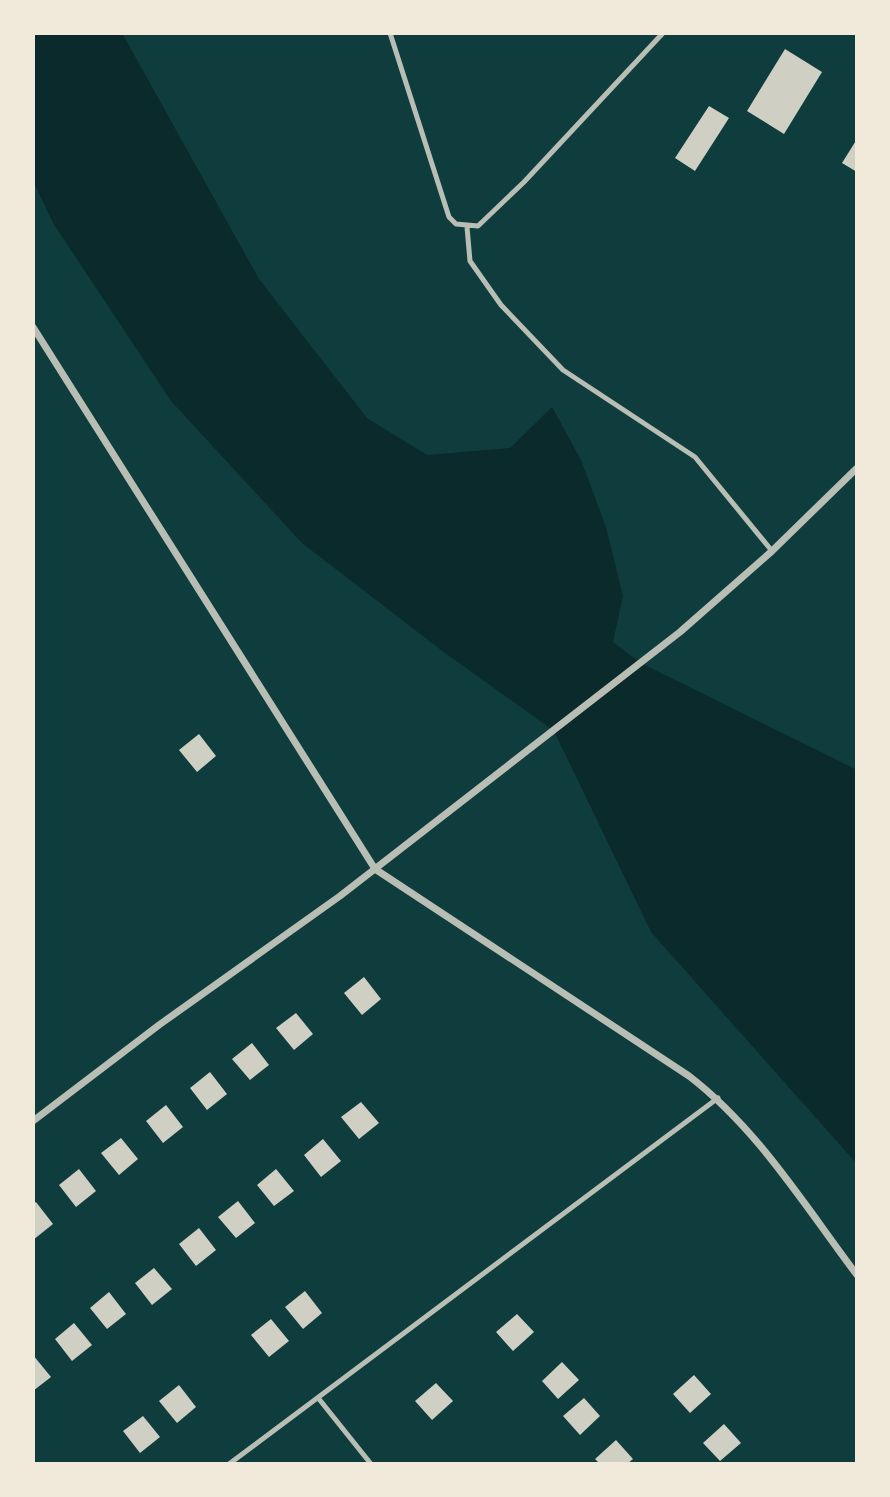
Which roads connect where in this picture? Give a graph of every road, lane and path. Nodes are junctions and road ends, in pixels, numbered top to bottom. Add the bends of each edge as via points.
1 (390, 33) edge
2 (663, 33) edge
3 (467, 227) junction
4 (33, 327) edge
5 (857, 468) edge
6 (772, 551) junction
7 (375, 869) junction
8 (718, 1098) junction
9 (33, 1121) edge
10 (857, 1275) edge
11 (319, 1399) junction
12 (229, 1464) edge
13 (371, 1464) edge

1 - 3 lane via 449,218
2 - 3 lane via 524,182 478,226
3 - 6 lane via 470,261 501,305 563,370 695,457
4 - 7 street
5 - 6 street
6 - 7 street via 680,632
7 - 8 street
7 - 9 street
8 - 10 street via 744,1124
8 - 11 lane
11 - 12 lane
11 - 13 lane

